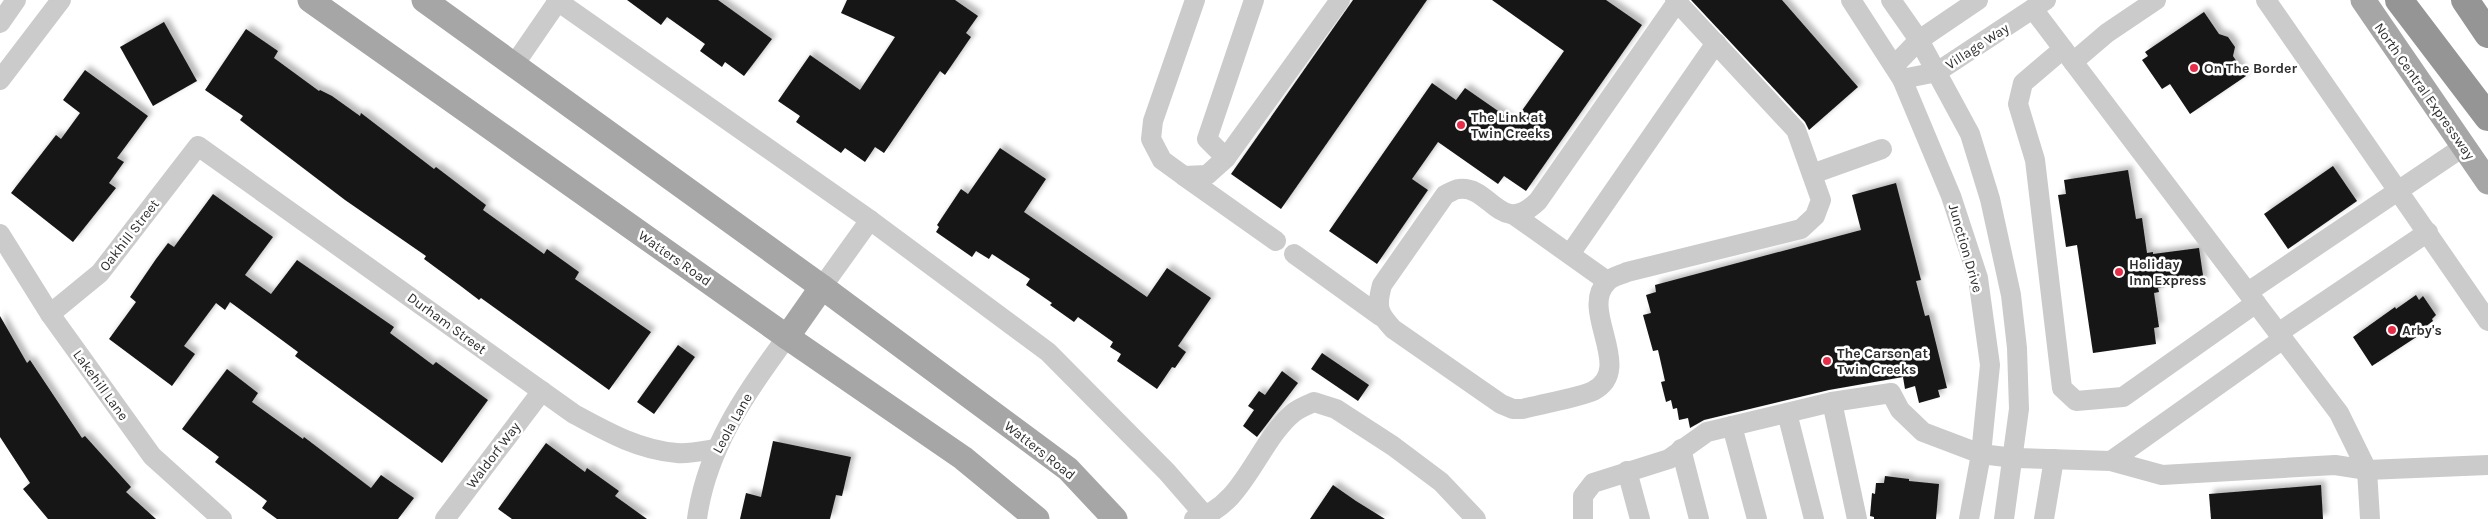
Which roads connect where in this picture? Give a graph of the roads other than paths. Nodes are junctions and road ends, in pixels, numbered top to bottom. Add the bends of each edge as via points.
1 (16, 0) edge
2 (61, 0) edge
3 (310, 0) edge
4 (424, 0) edge
5 (1195, 0) edge
6 (1254, 0) edge
7 (1340, 0) edge
8 (1851, 0) edge
9 (1890, 0) edge
10 (1978, 0) edge
11 (2156, 0) edge
12 (2266, 0) edge
13 (2362, 0) edge
14 (2399, 0) edge
15 (2465, 0) edge
16 (557, 1) edge
17 (1676, 1) edge
18 (2039, 4) edge
19 (0, 23) edge
20 (2488, 34) edge
21 (1919, 40) junction
22 (1716, 43) junction
23 (2068, 56) junction
24 (514, 65) junction
25 (1898, 72) junction
26 (1937, 72) junction
27 (0, 80) edge
28 (2488, 116) edge
29 (198, 146) joint
30 (2463, 147) junction
31 (1882, 149) dead end
32 (1226, 158) junction
33 (1812, 174) junction
34 (1184, 176) junction
35 (2488, 182) edge
36 (2400, 190) junction
37 (1514, 215) junction
38 (870, 220) junction
39 (2428, 232) junction
40 (0, 234) edge
41 (1276, 241) dead end
42 (1294, 254) dead end
43 (1570, 254) junction
44 (1607, 281) junction
45 (822, 287) junction
46 (2252, 298) junction
47 (50, 314) junction
48 (1380, 316) junction
49 (2488, 320) edge
50 (2281, 336) junction
51 (787, 337) junction
52 (542, 391) junction
53 (1832, 402) junction
54 (1787, 413) junction
55 (1732, 426) junction
56 (716, 449) junction
57 (1681, 449) junction
58 (1981, 454) junction
59 (2014, 458) junction
60 (2054, 459) junction
61 (2110, 461) junction
62 (2488, 464) edge
63 (2367, 470) junction
64 (1627, 471) junction
65 (1202, 518) edge
66 (222, 519) edge
67 (445, 519) edge
68 (697, 519) edge
69 (1037, 519) edge
70 (1115, 519) edge
71 (1476, 519) edge
72 (1583, 519) edge
73 (1640, 519) edge
74 (1698, 519) edge
75 (1758, 519) edge
76 (1814, 519) edge
77 (1857, 519) edge
78 (1969, 519) edge
79 (2004, 519) edge
80 (2044, 519) edge
81 (2370, 519) edge

1 - 19 street
2 - 27 street
3 - 51 main road, Watters Road
4 - 24 main road, Watters Road
5 - 34 street via 1154,121 1151,139 1162,160
6 - 32 street via 1207,139
7 - 32 street
8 - 25 street, Junction Drive
9 - 21 street
10 - 21 street
11 - 23 street
12 - 36 street
13 - 30 main road, North Central Expressway
14 - 28 highway
15 - 20 highway
16 - 24 street
16 - 38 street
17 - 22 street
17 - 37 street via 1538,201 1527,212
18 - 23 street
18 - 26 street, Village Way
21 - 25 street
21 - 26 street
22 - 33 street via 1796,130
22 - 43 street
23 - 46 street
23 - 46 street via 2023,84 2018,104 2035,160 2062,388 2076,401 2123,397
24 - 45 main road, Watters Road
25 - 26 street, Village Way
25 - 58 street, Junction Drive via 1951,196 1978,278 1990,365
26 - 59 street via 1970,134 1990,199 2011,295 2019,409
29 - 47 street, Oakhill Street via 100,273
29 - 52 street, Durham Street
30 - 35 main road, North Central Expressway
30 - 36 street
31 - 33 street
32 - 34 street via 1207,176
33 - 44 street via 1821,200 1815,216 1801,229 1628,272
34 - 41 street
36 - 39 street
36 - 46 street
37 - 43 street
37 - 48 street via 1500,210 1474,192 1460,188 1445,195 1382,285 1378,301
38 - 45 street
38 - 65 street via 1048,352 1167,472
39 - 49 street
39 - 50 street
40 - 47 street, Lakehill Lane
42 - 48 street
43 - 44 street
44 - 48 street via 1599,295 1598,311 1609,352 1610,367 1604,381 1594,391 1522,409 1501,404
45 - 51 main road
45 - 70 main road, Watters Road via 1068,469
46 - 50 street
47 - 66 street, Lakehill Lane via 152,456
50 - 61 street
50 - 63 street via 2339,414
51 - 56 street, Leola Lane via 759,375
51 - 69 main road, Watters Road via 963,458
52 - 56 street, Durham Street via 608,433 646,448 678,453
52 - 67 street, Waldorf Way
53 - 54 street
53 - 58 street via 1891,392 1900,410 1923,432
53 - 77 street
54 - 55 street
54 - 76 street
55 - 57 street via 1707,432
55 - 75 street
56 - 68 street, Leola Lane via 700,492
57 - 64 street via 1668,459
57 - 74 street
58 - 59 street
58 - 78 street, Junction Drive
59 - 60 street
59 - 79 street
60 - 61 street
60 - 80 street
61 - 63 street via 2162,476 2335,465
62 - 63 street
63 - 81 street
64 - 72 street via 1593,483 1583,496
64 - 73 street
65 - 71 street via 1230,499 1258,454 1293,413 1314,402 1336,409 1393,446 1441,482

